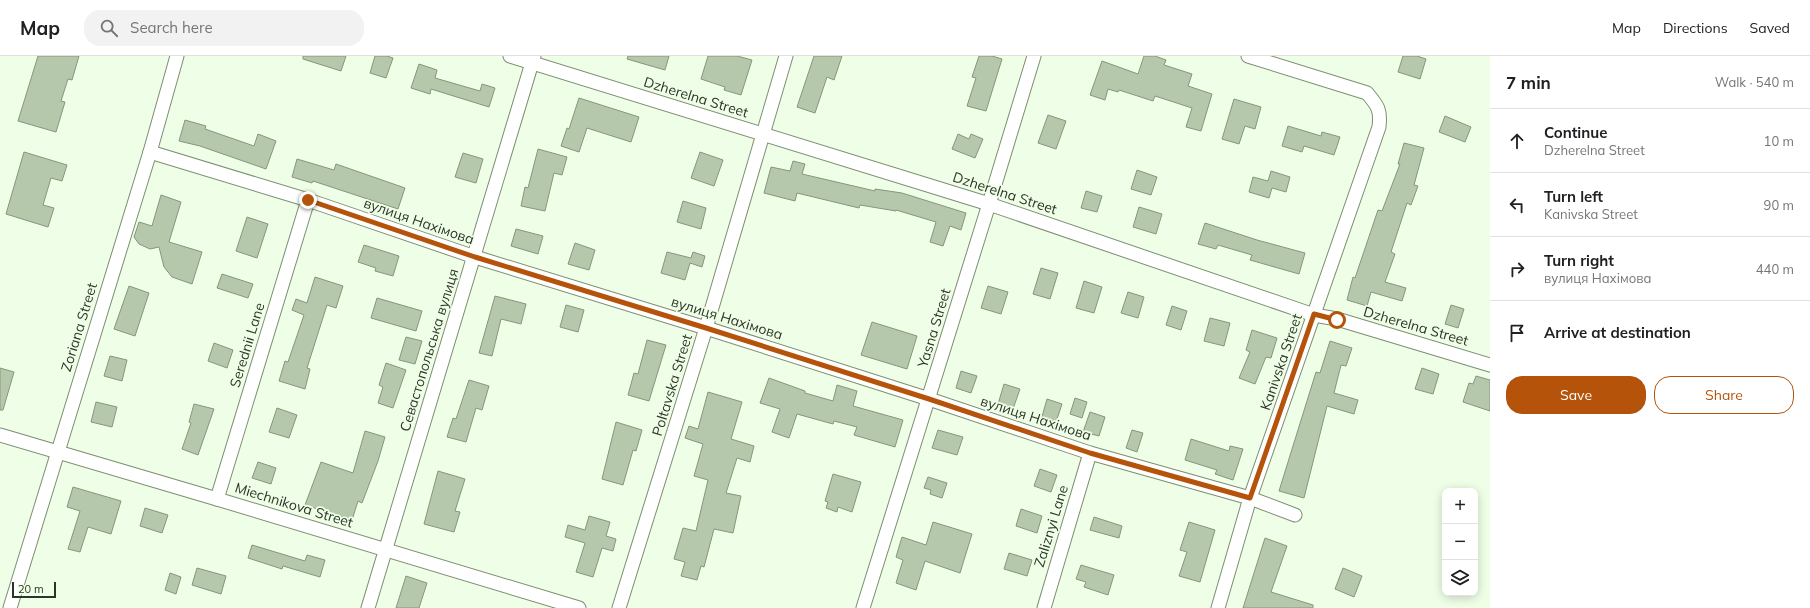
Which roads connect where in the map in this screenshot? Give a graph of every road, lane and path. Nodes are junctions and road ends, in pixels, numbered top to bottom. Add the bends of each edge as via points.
1 (177, 56) edge
2 (510, 56) edge
3 (786, 56) edge
4 (1034, 56) edge
5 (1248, 56) edge
6 (533, 60) edge
7 (763, 134) junction
8 (150, 152) junction
9 (308, 200) junction
10 (989, 204) junction
11 (475, 257) junction
12 (1314, 314) junction
13 (706, 328) junction
14 (1490, 365) edge
15 (929, 399) junction
16 (0, 435) edge
17 (57, 452) junction
18 (1090, 453) junction
19 (1250, 498) junction
20 (217, 499) junction
21 (1294, 516) dead end
22 (385, 550) junction
23 (10, 608) edge
24 (368, 608) edge
25 (579, 608) edge
26 (620, 608) edge
27 (863, 608) edge
28 (1044, 608) edge
29 (1218, 608) edge

1 - 8 street, Zoriana Street
2 - 6 street, Dzherelna Street
3 - 7 street, Poltavska Street
4 - 10 street, Yasna Street
5 - 12 street, Kanivska Street via 1367,93 1379,108 1379,127
6 - 7 street, Dzherelna Street
6 - 11 street, Севастопольська вулиця
7 - 10 street, Dzherelna Street
7 - 13 street, Poltavska Street
8 - 9 street, вулиця Нахімова
8 - 17 street, Zoriana Street
9 - 11 street, вулиця Нахімова
9 - 20 street, Serednii Lane
10 - 12 street, Dzherelna Street
10 - 15 street, Yasna Street
11 - 13 street, вулиця Нахімова
11 - 22 street, Севастопольська вулиця
12 - 14 street, Dzherelna Street
12 - 19 street, Kanivska Street
13 - 15 street, вулиця Нахімова
13 - 26 street, Poltavska Street
15 - 18 street, вулиця Нахімова
15 - 27 street, Yasna Street
16 - 17 street, Miechnikova Street
17 - 20 street, Miechnikova Street
17 - 23 street, Zoriana Street
18 - 19 street, вулиця Нахімова
18 - 28 street, Zaliznyi Lane
19 - 21 street, вулиця Нахімова
19 - 29 street, Kanivska Street
20 - 22 street, Miechnikova Street
22 - 24 street, Севастопольська вулиця
22 - 25 street, Miechnikova Street

